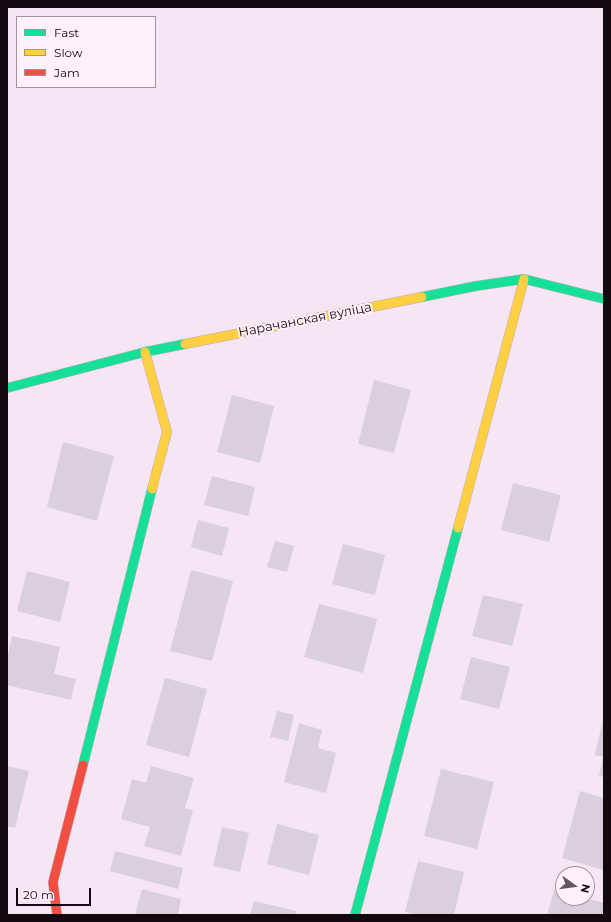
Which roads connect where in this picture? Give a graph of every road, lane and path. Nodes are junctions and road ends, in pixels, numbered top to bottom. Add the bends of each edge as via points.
1 (524, 279) junction
2 (604, 299) edge
3 (145, 352) junction
4 (7, 388) edge
5 (57, 915) edge
6 (355, 915) edge

1 - 2 street, Нарачанская вуліца
1 - 3 street, Нарачанская вуліца via 476,286
1 - 6 street
3 - 4 street, Нарачанская вуліца
3 - 5 street via 168,432 53,882

